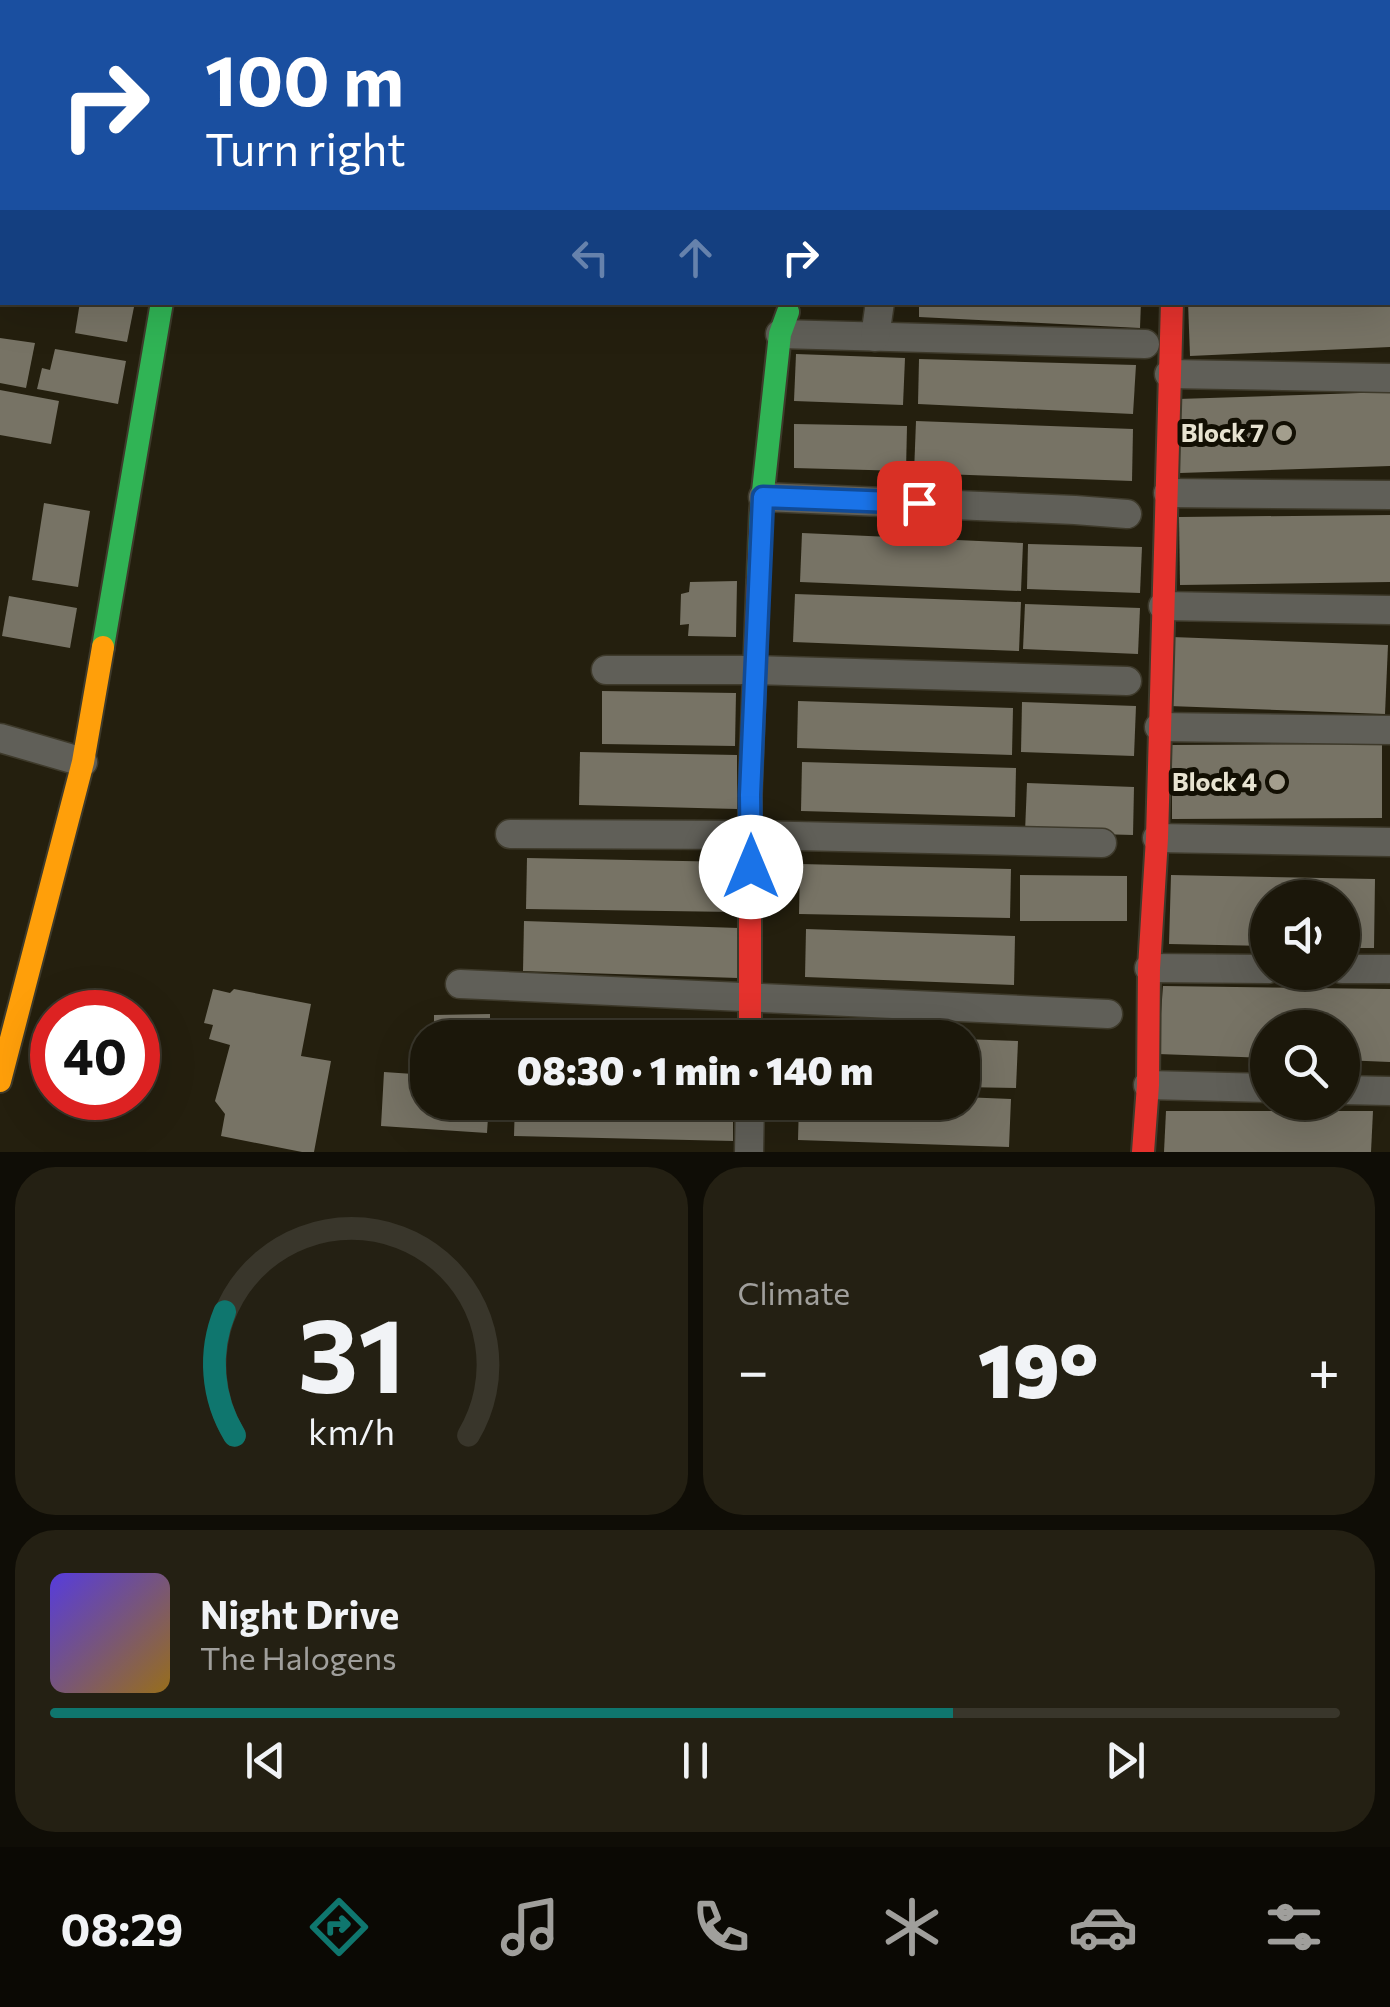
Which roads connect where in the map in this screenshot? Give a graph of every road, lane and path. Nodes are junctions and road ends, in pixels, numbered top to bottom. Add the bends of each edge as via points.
1 (161, 305) edge
2 (880, 305) edge
3 (1172, 305) edge
4 (784, 323) joint
5 (875, 337) junction
6 (1145, 344) dead end
7 (1170, 374) junction
8 (1390, 378) edge
9 (1168, 492) junction
10 (1390, 495) edge
11 (763, 497) junction
12 (1127, 514) dead end
13 (1163, 606) junction
14 (1390, 610) edge
15 (606, 670) dead end
16 (755, 670) junction
17 (1127, 681) dead end
18 (1159, 726) junction
19 (1390, 730) edge
20 (0, 738) edge
21 (83, 762) junction
22 (510, 834) dead end
23 (751, 834) junction
24 (1156, 838) junction
25 (1390, 842) edge
26 (1102, 843) dead end
27 (1149, 968) junction
28 (1250, 969) edge
29 (1360, 969) edge
30 (1390, 969) edge
31 (460, 984) dead end
32 (750, 996) junction
33 (1108, 1014) dead end
34 (750, 1020) edge
35 (0, 1080) edge
36 (1148, 1084) junction
37 (1250, 1087) edge
38 (1360, 1090) edge
39 (1390, 1091) edge
40 (750, 1120) edge
41 (750, 1152) edge
42 (1143, 1152) edge

1 - 21 street
2 - 5 street
3 - 7 street
4 - 5 street
4 - 11 street
5 - 6 street
7 - 8 street
7 - 9 street
9 - 10 street
9 - 13 street
11 - 12 street
11 - 16 street
13 - 14 street
13 - 18 street
15 - 16 street
16 - 17 street
16 - 23 street
18 - 19 street
18 - 24 street
20 - 21 street
21 - 35 street
22 - 23 street
23 - 26 street
23 - 32 street
24 - 25 street
24 - 27 street
27 - 28 street
27 - 36 street
29 - 30 street
31 - 32 street
32 - 33 street
32 - 34 street
36 - 37 street
36 - 42 street
38 - 39 street
40 - 41 street

